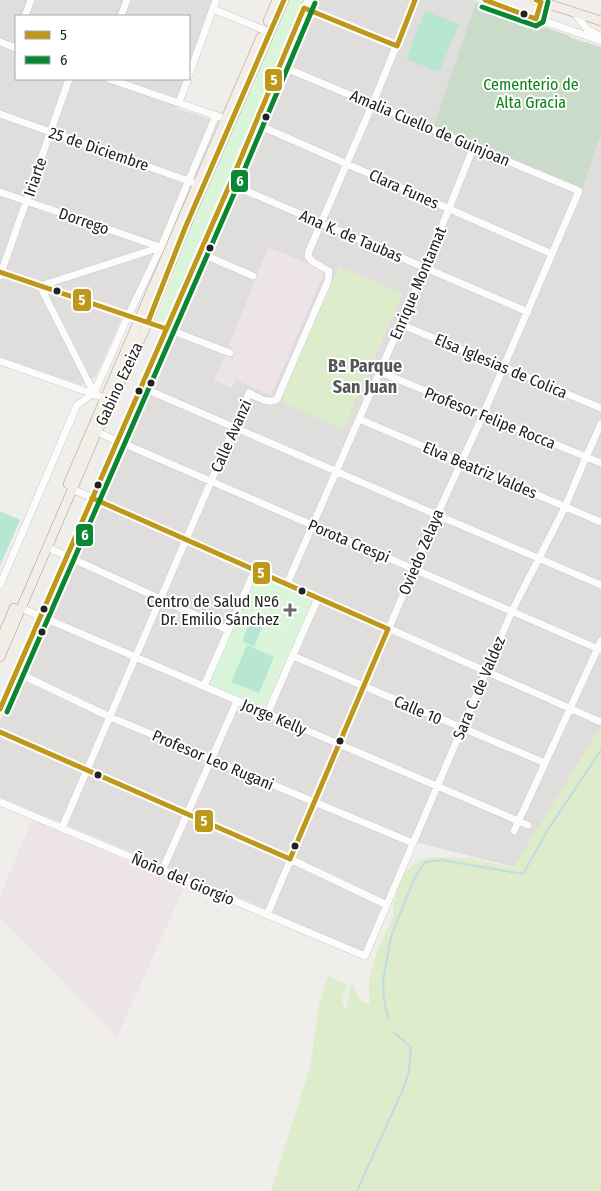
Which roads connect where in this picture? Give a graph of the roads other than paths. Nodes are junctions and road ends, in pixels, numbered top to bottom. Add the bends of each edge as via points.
1 (31, 0) edge
2 (126, 0) edge
3 (216, 0) edge
4 (277, 0) edge
5 (284, 0) edge
6 (308, 0) edge
7 (415, 0) edge
8 (485, 0) edge
9 (539, 1) edge
10 (304, 8) junction
11 (213, 9) junction
12 (574, 12) junction
13 (26, 15) edge
14 (121, 15) edge
15 (536, 19) junction
16 (601, 21) edge
17 (264, 30) junction
18 (601, 39) edge
19 (0, 42) edge
20 (15, 46) edge
21 (397, 46) junction
22 (281, 66) junction
23 (190, 72) edge
24 (69, 80) edge
25 (112, 80) edge
26 (187, 80) edge
27 (179, 102) junction
28 (373, 103) junction
29 (0, 114) edge
30 (220, 117) junction
31 (256, 124) junction
32 (51, 132) junction
33 (474, 146) junction
34 (346, 164) junction
35 (193, 182) junction
36 (230, 184) junction
37 (579, 191) joint
38 (0, 192) edge
39 (26, 202) junction
40 (449, 209) junction
41 (320, 223) junction
42 (165, 249) junction
43 (200, 253) junction
44 (552, 254) junction
45 (425, 268) junction
46 (0, 274) edge
47 (253, 276) dead end
48 (40, 286) junction
49 (528, 312) junction
50 (128, 316) junction
51 (139, 318) junction
52 (148, 322) junction
53 (400, 324) junction
54 (167, 329) junction
55 (230, 354) dead end
56 (0, 360) edge
57 (503, 368) junction
58 (380, 372) junction
59 (141, 387) junction
60 (94, 393) junction
61 (104, 398) junction
62 (601, 408) edge
63 (483, 415) junction
64 (359, 419) junction
65 (601, 424) edge
66 (234, 427) junction
67 (97, 432) junction
68 (118, 441) junction
69 (586, 457) junction
70 (461, 462) junction
71 (601, 463) edge
72 (336, 472) junction
73 (211, 481) junction
74 (72, 489) junction
75 (92, 498) junction
76 (565, 507) junction
77 (437, 515) junction
78 (601, 522) edge
79 (313, 525) junction
80 (186, 539) junction
81 (47, 548) junction
82 (66, 557) junction
83 (538, 558) junction
84 (414, 569) junction
85 (255, 570) junction
86 (287, 584) junction
87 (601, 584) edge
88 (0, 585) edge
89 (318, 598) junction
90 (160, 600) junction
91 (21, 608) junction
92 (512, 611) junction
93 (41, 616) junction
94 (388, 629) junction
95 (228, 630) junction
96 (0, 641) edge
97 (600, 646) edge
98 (0, 656) edge
99 (293, 656) junction
100 (135, 657) junction
101 (16, 672) junction
102 (486, 672) junction
103 (204, 686) junction
104 (364, 687) junction
105 (237, 701) junction
106 (0, 709) edge
107 (570, 709) junction
108 (267, 714) junction
109 (110, 717) junction
110 (601, 722) edge
111 (462, 729) junction
112 (0, 732) edge
113 (339, 745) junction
114 (211, 759) junction
115 (544, 764) junction
116 (87, 769) junction
117 (437, 787) junction
118 (0, 802) edge
119 (314, 803) junction
120 (187, 815) junction
121 (518, 821) junction
122 (528, 825) dead end
123 (62, 828) junction
124 (514, 830) dead end
125 (413, 843) junction
126 (290, 859) junction
127 (162, 871) junction
128 (387, 906) junction
129 (267, 915) junction
130 (365, 956) joint

1 - 13 street
2 - 14 street
3 - 11 street
4 - 17 main road, Gabino Ezeiza
5 - 52 main road, Gabino Ezeiza
6 - 10 street
7 - 21 street, Calle Avanzi
8 - 15 street
9 - 12 main road
9 - 15 street
10 - 21 street
10 - 22 street
11 - 17 street
11 - 23 street
12 - 16 main road
12 - 18 street via 587,29
15 - 18 street
17 - 30 main road, Gabino Ezeiza
19 - 20 street
21 - 28 street, Calle Avanzi
22 - 28 street, Amalia Cuello de Guinjoan
22 - 31 street
24 - 32 street, Iriarte
25 - 27 street
26 - 27 street
27 - 30 street
28 - 33 street, Amalia Cuello de Guinjoan
28 - 34 street, Calle Avanzi
29 - 32 street, 25 de Diciembre
30 - 35 main road, Gabino Ezeiza
31 - 34 street, Clara Funes
31 - 36 street
32 - 35 street, 25 de Diciembre
32 - 39 street, Iriarte
33 - 37 street, Amalia Cuello de Guinjoan
33 - 40 street, Enrique Montamat
34 - 40 street, Clara Funes
34 - 41 street, Calle Avanzi
35 - 42 main road, Gabino Ezeiza
36 - 41 street, Ana K. de Taubas
36 - 43 street
37 - 44 street, Oviedo Zelaya
38 - 39 street, Dorrego
39 - 42 street, Dorrego
39 - 46 street, Iriarte
40 - 44 street, Clara Funes
40 - 45 street, Enrique Montamat
41 - 45 street, Ana K. de Taubas
41 - 66 street, Calle Avanzi via 308,256 329,271 328,281 277,400 266,401 249,393
42 - 48 street
42 - 50 street
42 - 51 main road, Gabino Ezeiza
43 - 47 street
43 - 54 street
44 - 49 street, Oviedo Zelaya
45 - 49 street, Ana K. de Taubas
45 - 53 street, Enrique Montamat
46 - 48 street
48 - 50 street
48 - 60 street
49 - 57 street, Oviedo Zelaya
50 - 51 street
50 - 60 street
51 - 52 street
51 - 61 main road, Gabino Ezeiza
52 - 54 street
52 - 67 main road, Gabino Ezeiza
53 - 57 street, Elsa Iglesias de Colica
53 - 58 street, Enrique Montamat
54 - 55 street
54 - 59 street
56 - 60 street
57 - 62 street, Elsa Iglesias de Colica
57 - 63 street, Oviedo Zelaya
58 - 63 street, Profesor Felipe Rocca
58 - 64 street, Enrique Montamat
59 - 66 street
59 - 68 street
60 - 61 street
60 - 88 street via 77,405
61 - 96 main road, Gabino Ezeiza
63 - 69 street, Profesor Felipe Rocca
63 - 70 street, Oviedo Zelaya
64 - 70 street, Elva Beatriz Valdes
64 - 72 street, Enrique Montamat
65 - 69 street, Sara C. de Valdez
66 - 72 street
66 - 73 street, Calle Avanzi
67 - 68 street, Porota Crespi
67 - 74 main road, Gabino Ezeiza
68 - 73 street, Porota Crespi
68 - 75 street
69 - 71 street, Profesor Felipe Rocca
69 - 76 street, Sara C. de Valdez
70 - 76 street, Elva Beatriz Valdes
70 - 77 street, Oviedo Zelaya
72 - 77 street
72 - 79 street, Enrique Montamat
73 - 79 street, Porota Crespi
73 - 80 street, Calle Avanzi
74 - 75 street
74 - 81 main road, Gabino Ezeiza
75 - 80 street
75 - 82 street
76 - 78 street, Elva Beatriz Valdes
76 - 83 street, Sara C. de Valdez
77 - 83 street
77 - 84 street, Oviedo Zelaya
79 - 84 street, Porota Crespi
79 - 86 street, Enrique Montamat
80 - 85 street
80 - 90 street, Calle Avanzi
81 - 82 street
81 - 91 main road, Gabino Ezeiza
82 - 90 street
82 - 93 street
83 - 87 street
83 - 92 street, Sara C. de Valdez
84 - 92 street, Porota Crespi
84 - 94 street, Oviedo Zelaya
85 - 86 street
85 - 95 street
86 - 89 street
89 - 94 street
89 - 99 street
90 - 95 street
90 - 100 street, Calle Avanzi
91 - 93 street, Jorge Kelly
91 - 98 main road, Gabino Ezeiza
92 - 97 street, Porota Crespi
92 - 102 street, Sara C. de Valdez
93 - 100 street, Jorge Kelly
93 - 101 street
94 - 102 street
94 - 104 street, Oviedo Zelaya
95 - 103 street
97 - 107 street
99 - 104 street, Calle 10
99 - 108 street
100 - 103 street, Jorge Kelly
100 - 109 street, Calle Avanzi
101 - 106 street
101 - 109 street, Profesor Leo Rugani
102 - 107 street
102 - 111 street, Sara C. de Valdez
103 - 105 street, Jorge Kelly
104 - 111 street, Calle 10
104 - 113 street, Oviedo Zelaya
105 - 108 street, Jorge Kelly
105 - 114 street
107 - 110 street
107 - 115 street
108 - 113 street, Jorge Kelly
109 - 114 street, Profesor Leo Rugani
109 - 116 street, Calle Avanzi
111 - 115 street, Calle 10
111 - 117 street, Sara C. de Valdez
112 - 116 street
113 - 117 street, Jorge Kelly
113 - 119 street, Oviedo Zelaya
114 - 119 street, Profesor Leo Rugani
114 - 120 street
115 - 121 street
116 - 120 street
116 - 123 street, Calle Avanzi
117 - 121 street, Jorge Kelly
117 - 125 street, Sara C. de Valdez
118 - 123 street, Ñoño del Giorgio
119 - 125 street, Profesor Leo Rugani
119 - 126 street, Oviedo Zelaya
120 - 126 street
120 - 127 street
121 - 122 street, Jorge Kelly
121 - 124 street
123 - 127 street, Ñoño del Giorgio
125 - 128 street, Sara C. de Valdez
126 - 128 street
126 - 129 street, Oviedo Zelaya
127 - 129 street, Ñoño del Giorgio
128 - 130 street, Sara C. de Valdez
129 - 130 street, Ñoño del Giorgio

